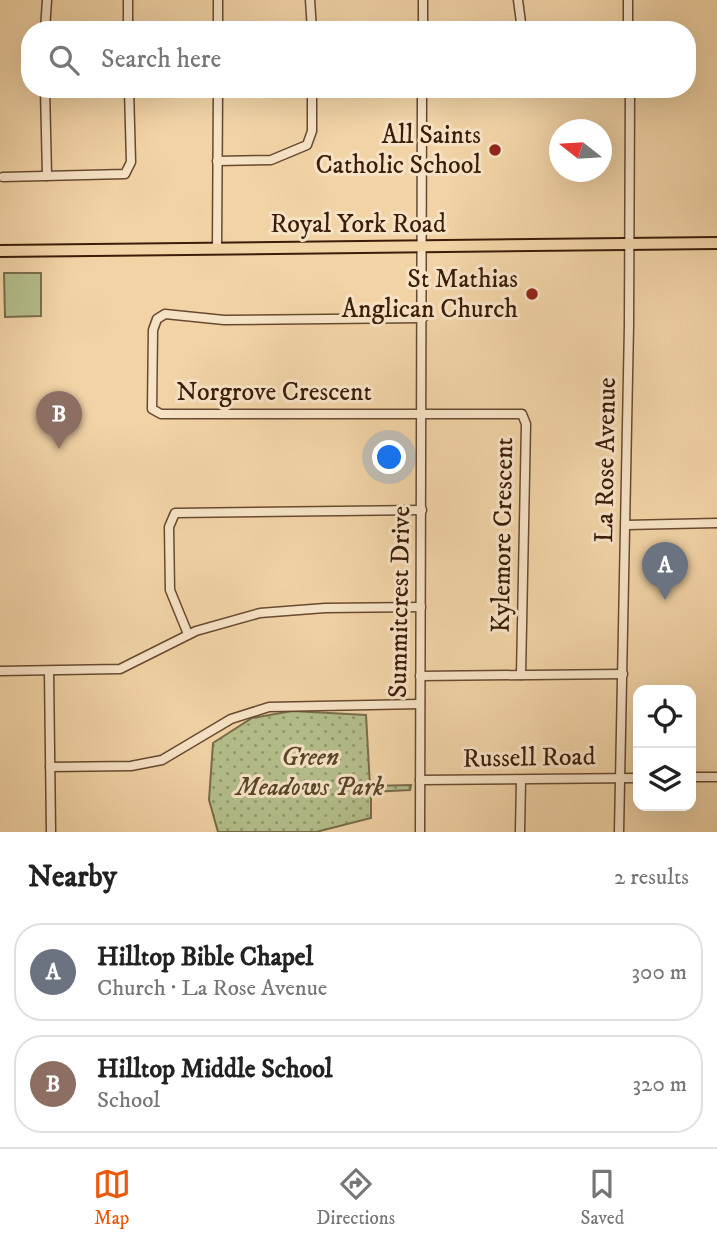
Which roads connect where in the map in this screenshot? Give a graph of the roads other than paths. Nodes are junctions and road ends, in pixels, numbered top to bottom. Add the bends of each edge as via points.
1 (47, 0) edge
2 (128, 0) edge
3 (218, 0) edge
4 (310, 0) edge
5 (424, 0) edge
6 (518, 0) edge
7 (628, 0) edge
8 (46, 21) edge
9 (128, 21) edge
10 (218, 21) edge
11 (311, 21) edge
12 (423, 21) edge
13 (521, 21) edge
14 (628, 21) edge
15 (45, 98) edge
16 (129, 98) edge
17 (218, 98) edge
18 (312, 98) edge
19 (422, 98) edge
20 (630, 98) edge
21 (217, 161) junction
22 (47, 176) junction
23 (3, 177) dead end
24 (717, 243) edge
25 (629, 244) junction
26 (424, 246) junction
27 (217, 248) junction
28 (0, 251) edge
29 (423, 318) junction
30 (422, 412) junction
31 (422, 510) junction
32 (717, 523) edge
33 (626, 524) junction
34 (421, 607) junction
35 (188, 634) junction
36 (0, 671) edge
37 (49, 671) junction
38 (623, 674) junction
39 (521, 675) junction
40 (421, 676) junction
41 (420, 704) junction
42 (50, 767) junction
43 (696, 777) edge
44 (717, 777) edge
45 (621, 778) junction
46 (633, 778) edge
47 (420, 780) junction
48 (521, 780) junction
49 (51, 832) edge
50 (419, 832) edge
51 (520, 832) edge
52 (619, 832) edge

1 - 8 street
2 - 9 street
3 - 10 street
4 - 11 street
5 - 12 street
6 - 13 street
7 - 14 street
15 - 22 street
16 - 22 street via 128,171 117,176
17 - 21 street
18 - 21 street via 307,145 271,160
19 - 26 street, Summitcrest Drive
20 - 25 street, La Rose Avenue
21 - 27 street
22 - 23 street
24 - 25 main road, Royal York Road
25 - 26 main road, Royal York Road
25 - 33 street, La Rose Avenue
26 - 27 main road, Royal York Road
26 - 29 street, Summitcrest Drive
27 - 28 main road, Royal York Road
29 - 30 street, Summitcrest Drive
29 - 30 street, Norgrove Crescent via 224,320 165,314 154,326 152,405 161,414
30 - 31 street, Summitcrest Drive
30 - 39 street, Kylemore Crescent via 512,412 525,418
31 - 34 street, Summitcrest Drive
31 - 35 street via 175,513 169,527 170,590
32 - 33 street
33 - 38 street, La Rose Avenue
34 - 35 street via 283,610 235,618
34 - 40 street, Summitcrest Drive
35 - 37 street via 120,669
36 - 37 street
37 - 42 street
38 - 39 street
38 - 45 street, La Rose Avenue
39 - 40 street
40 - 41 street, Summitcrest Drive
41 - 42 street via 269,707 231,719 162,760 131,766
41 - 47 street, Summitcrest Drive
42 - 49 street
43 - 44 street
45 - 46 street, Russell Road
45 - 48 street, Russell Road
45 - 52 street, La Rose Avenue
47 - 48 street, Russell Road
47 - 50 street, Summitcrest Drive
48 - 51 street

